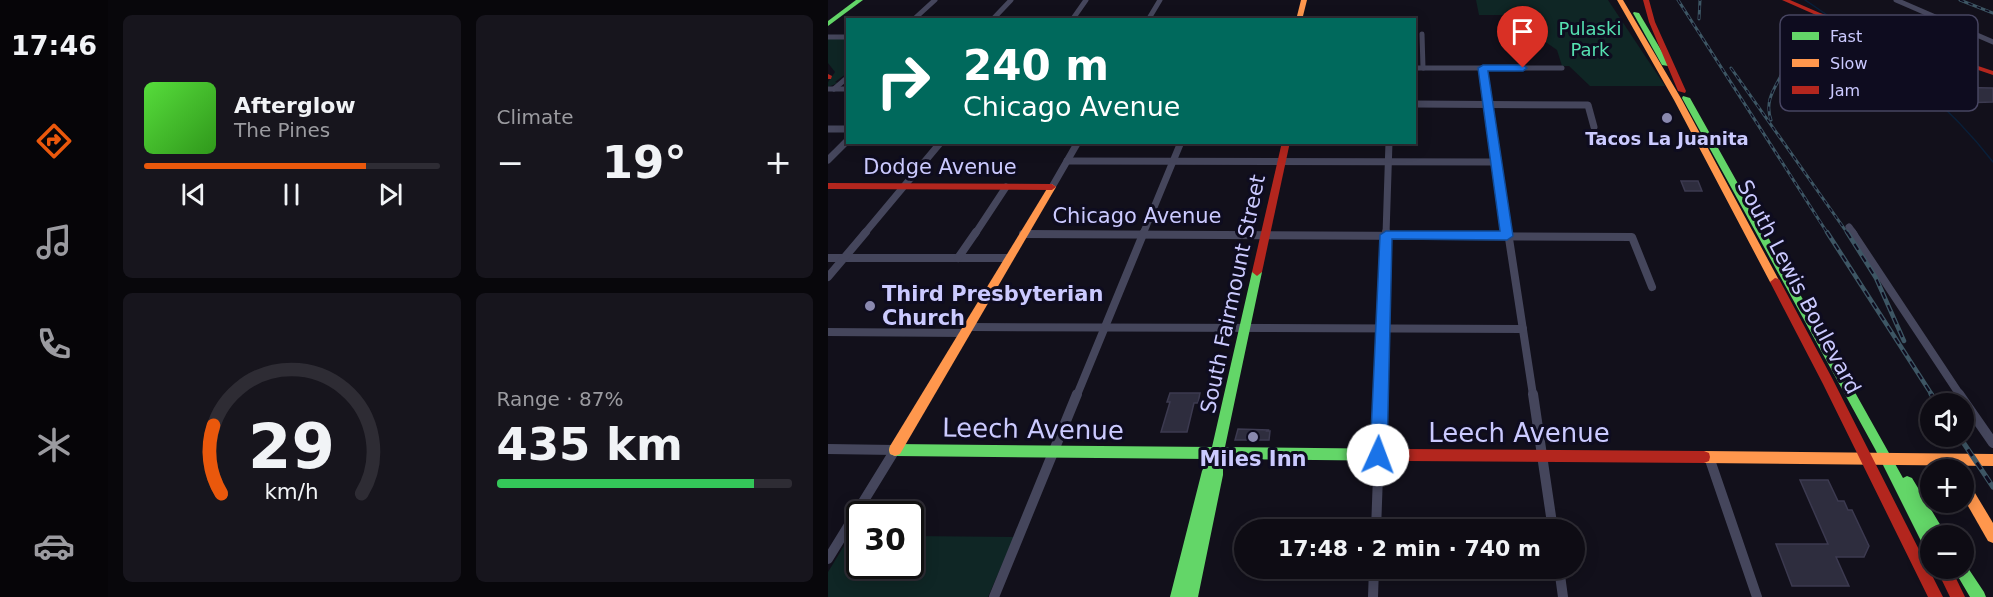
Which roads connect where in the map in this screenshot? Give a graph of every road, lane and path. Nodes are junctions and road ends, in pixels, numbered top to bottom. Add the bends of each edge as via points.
1 (860, 0) edge
2 (935, 0) edge
3 (1011, 0) edge
4 (1086, 0) edge
5 (1160, 0) edge
6 (1304, 0) edge
7 (1646, 0) edge
8 (1785, 0) edge
9 (1897, 0) edge
10 (1622, 1) edge
11 (1823, 15) edge
12 (1931, 15) edge
13 (915, 18) edge
14 (994, 18) edge
15 (1073, 18) edge
16 (1149, 18) edge
17 (1300, 18) edge
18 (828, 24) edge
19 (1422, 34) dead end
20 (1978, 35) edge
21 (828, 37) edge
22 (846, 37) edge
23 (1993, 42) edge
24 (1416, 68) edge
25 (1423, 68) junction
26 (1483, 68) junction
27 (1563, 68) dead end
28 (1978, 68) edge
29 (1993, 73) edge
30 (846, 78) edge
31 (831, 89) edge
32 (1682, 91) junction
33 (1416, 104) edge
34 (1488, 104) junction
35 (1594, 127) dead end
36 (828, 129) edge
37 (846, 129) edge
38 (846, 142) edge
39 (939, 144) edge
40 (1077, 144) edge
41 (1180, 144) edge
42 (1286, 144) edge
43 (1389, 144) edge
44 (828, 160) edge
45 (1067, 161) junction
46 (1173, 161) junction
47 (1282, 161) junction
48 (1388, 162) junction
49 (1497, 162) junction
50 (828, 186) edge
51 (902, 187) junction
52 (1006, 187) junction
53 (1052, 187) junction
54 (1849, 227) dead end
55 (1023, 234) junction
56 (1143, 234) junction
57 (1267, 234) junction
58 (1386, 235) junction
59 (1507, 236) junction
60 (828, 258) edge
61 (844, 258) junction
62 (958, 258) junction
63 (1009, 258) junction
64 (828, 277) edge
65 (1652, 287) dead end
66 (1105, 328) junction
67 (1245, 328) junction
68 (1523, 329) junction
69 (967, 330) junction
70 (1383, 330) junction
71 (828, 332) edge
72 (1993, 443) edge
73 (828, 449) edge
74 (895, 450) junction
75 (1056, 452) junction
76 (1217, 454) junction
77 (1378, 455) junction
78 (1542, 456) junction
79 (1708, 457) junction
80 (1866, 459) junction
81 (1887, 459) junction
82 (1993, 460) edge
83 (1920, 462) edge
84 (1974, 462) edge
85 (1974, 504) edge
86 (1376, 519) edge
87 (1551, 519) edge
88 (1920, 525) edge
89 (1932, 525) edge
90 (1993, 536) edge
91 (828, 559) edge
92 (1920, 563) edge
93 (1374, 579) edge
94 (1561, 579) edge
95 (1925, 579) edge
96 (1928, 579) edge
97 (1949, 579) edge
98 (1967, 579) edge
99 (994, 597) edge
100 (1177, 597) edge
101 (1191, 597) edge
102 (1373, 597) edge
103 (1563, 597) edge
104 (1757, 597) edge
105 (1930, 597) edge
106 (1936, 597) edge
107 (1958, 597) edge
108 (1979, 597) edge

1 - 18 main road
2 - 13 street
3 - 14 street
4 - 15 street
5 - 16 street
6 - 17 main road
7 - 32 main road
8 - 11 main road
9 - 12 street
10 - 32 main road, South Lewis Boulevard
10 - 80 main road, South Lewis Boulevard via 1828,381
19 - 25 street
20 - 23 street
21 - 22 street
24 - 25 street
25 - 26 street
26 - 27 street
26 - 34 street
28 - 29 main road
30 - 31 street
32 - 81 main road, South Lewis Boulevard
33 - 34 street
34 - 35 street via 1588,105
34 - 49 street
36 - 37 street
38 - 44 street
39 - 51 street
40 - 45 street
41 - 46 street
42 - 47 main road, South Fairmount Street
43 - 48 street
45 - 46 street
45 - 53 street
46 - 47 street
46 - 56 street
47 - 48 street
47 - 57 main road, South Fairmount Street
48 - 49 street
48 - 58 street
49 - 59 street
50 - 51 main road, Dodge Avenue
51 - 52 main road, Dodge Avenue
51 - 61 street
52 - 53 main road, Dodge Avenue
52 - 62 street
53 - 55 main road
54 - 72 street
55 - 56 street, Chicago Avenue
55 - 63 main road
56 - 57 street, Chicago Avenue
56 - 66 street
57 - 58 street, Chicago Avenue
57 - 67 main road, South Fairmount Street
58 - 59 street, Chicago Avenue
58 - 70 street
59 - 65 street, Chicago Avenue via 1612,237 1631,233
59 - 68 street
60 - 61 street
61 - 62 street
61 - 64 street
62 - 63 street
63 - 69 main road
66 - 67 street
66 - 69 street
66 - 75 street
67 - 70 street
67 - 76 main road, South Fairmount Street
68 - 70 street
68 - 78 street
69 - 71 street
69 - 74 main road
70 - 77 street
73 - 74 street, Leech Avenue
74 - 75 main road, Leech Avenue
74 - 91 street
75 - 76 main road, Leech Avenue
75 - 99 street
76 - 77 main road, Leech Avenue
76 - 100 main road, South Fairmount Street via 1209,471
76 - 101 main road, South Fairmount Street
77 - 78 main road, Leech Avenue
77 - 86 street
78 - 79 main road, Leech Avenue
78 - 87 street
79 - 80 main road, Leech Avenue
79 - 104 street
80 - 81 main road, Leech Avenue
80 - 92 main road, South Lewis Boulevard
81 - 83 main road, Leech Avenue
81 - 88 main road, South Lewis Boulevard
81 - 89 main road via 1903,476
82 - 84 main road, Leech Avenue
85 - 90 main road
93 - 102 street
94 - 103 street
95 - 105 main road
96 - 106 main road, South Lewis Boulevard
97 - 107 main road
98 - 108 main road

